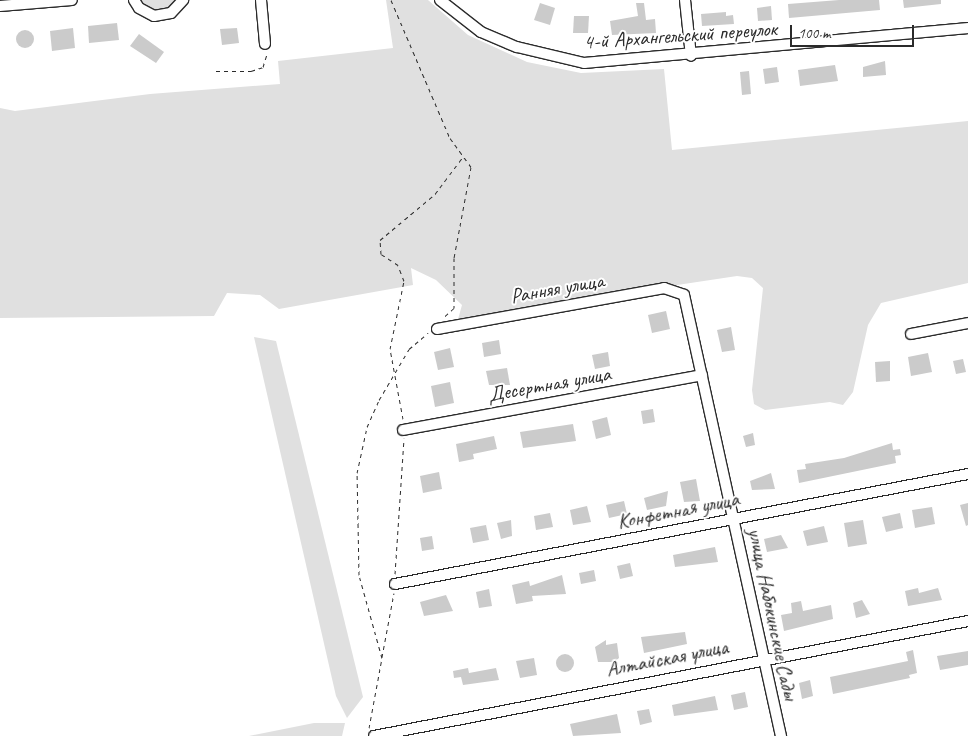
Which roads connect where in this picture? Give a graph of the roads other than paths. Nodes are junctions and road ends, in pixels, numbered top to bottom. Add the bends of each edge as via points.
1 (72, 0) edge
2 (134, 0) edge
3 (183, 0) edge
4 (261, 0) edge
5 (440, 0) edge
6 (685, 0) edge
7 (0, 6) edge
8 (968, 28) edge
9 (265, 44) road end
10 (691, 56) junction
11 (684, 295) joint
12 (968, 323) edge
13 (437, 329) road end
14 (911, 334) dead end
15 (702, 375) junction
16 (403, 430) road end
17 (968, 474) edge
18 (733, 519) junction
19 (395, 584) road end
20 (968, 621) edge
21 (763, 659) junction
22 (374, 736) edge
23 (781, 736) edge

1 - 7 street
2 - 3 street via 139,8 154,16 171,13
4 - 9 street
5 - 10 street, 4-й Архангельский переулок via 482,32 567,61 615,63
6 - 10 street
8 - 10 street, 4-й Архангельский переулок
11 - 13 street, Ранняя улица via 664,288
11 - 15 street, улица Набокинские Сады
12 - 14 street
15 - 16 street, Десертная улица
15 - 18 street, улица Набокинские Сады
17 - 18 street, Конфетная улица
18 - 19 street, Конфетная улица
18 - 21 street, улица Набокинские Сады
20 - 21 street, Алтайская улица
21 - 22 street, Алтайская улица
21 - 23 street, улица Набокинские Сады

